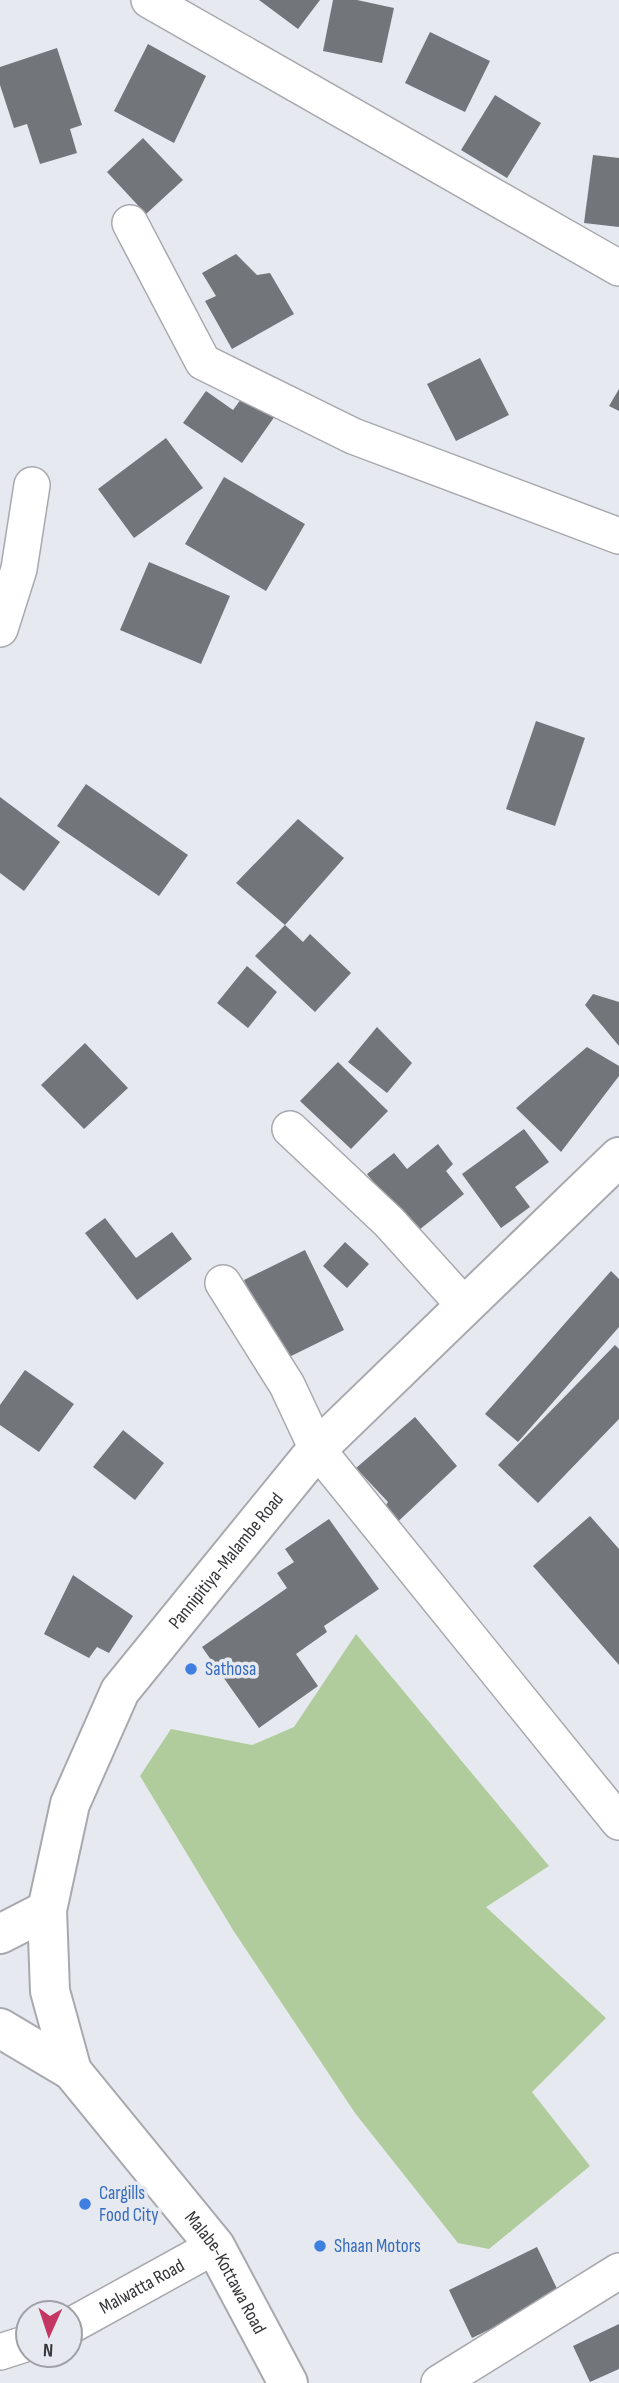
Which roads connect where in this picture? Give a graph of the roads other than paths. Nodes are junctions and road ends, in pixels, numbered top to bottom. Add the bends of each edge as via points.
1 (149, 0) edge
2 (130, 223) dead end
3 (619, 268) edge
4 (32, 485) dead end
5 (619, 536) edge
6 (0, 629) edge
7 (290, 1129) dead end
8 (619, 1157) edge
9 (223, 1283) dead end
10 (466, 1306) junction
11 (317, 1448) junction
12 (619, 1822) edge
13 (47, 1910) junction
14 (0, 1934) edge
15 (0, 2028) edge
16 (72, 2071) junction
17 (215, 2246) junction
18 (619, 2271) edge
19 (84, 2318) edge
20 (288, 2383) edge
21 (439, 2383) edge

1 - 3 street
2 - 5 street via 203,362 354,436
4 - 6 street via 19,569
7 - 10 street via 389,1222
8 - 10 street, Pannipitiya-Malambe Road
9 - 11 street via 287,1385
10 - 11 street, Pannipitiya-Malambe Road
11 - 12 street
11 - 13 street, Pannipitiya-Malambe Road via 120,1691 71,1804
13 - 14 street
13 - 16 street, Pannipitiya-Malambe Road via 50,1991
15 - 16 street, Malabe-Kottawa Road
16 - 17 street, Malabe-Kottawa Road
17 - 19 street, Malwatta Road
17 - 20 street, Malabe-Kottawa Road
18 - 21 street

